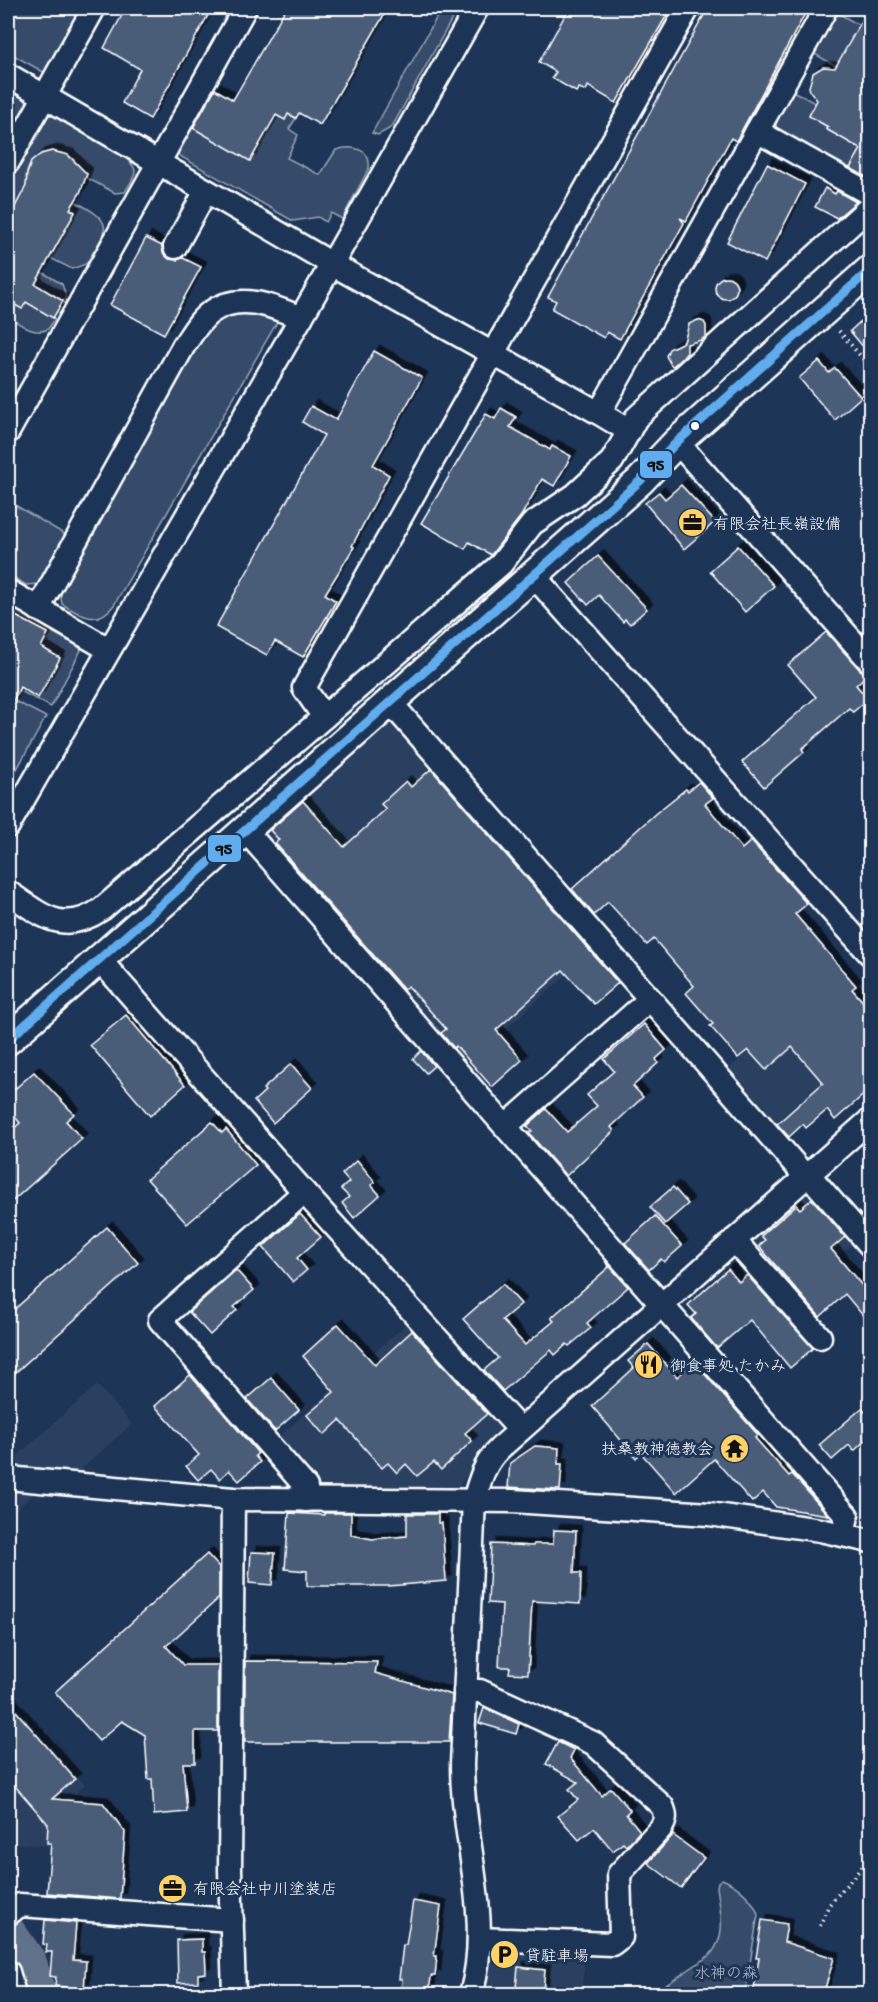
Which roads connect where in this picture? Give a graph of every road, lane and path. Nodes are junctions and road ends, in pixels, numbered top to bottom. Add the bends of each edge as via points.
1 (94, 8) edge
2 (245, 8) edge
3 (477, 8) edge
4 (688, 8) edge
5 (826, 8) edge
6 (8, 75) edge
7 (44, 96) junction
8 (757, 131) junction
9 (8, 162) edge
10 (159, 164) junction
11 (206, 191) junction
12 (870, 194) edge
13 (870, 207) edge
14 (175, 247) dead end
15 (332, 264) junction
16 (870, 270) edge
17 (822, 312) junction
18 (301, 318) junction
19 (492, 354) junction
20 (870, 367) edge
21 (599, 413) junction
22 (629, 431) junction
23 (8, 432) edge
24 (677, 442) junction
25 (533, 575) junction
26 (8, 591) edge
27 (38, 609) junction
28 (108, 649) junction
29 (870, 661) edge
30 (390, 702) junction
31 (324, 717) junction
32 (8, 826) edge
33 (245, 830) junction
34 (8, 892) edge
35 (870, 954) edge
36 (99, 958) junction
37 (650, 999) junction
38 (8, 1040) edge
39 (870, 1120) edge
40 (506, 1126) junction
41 (807, 1176) junction
42 (304, 1192) junction
43 (734, 1240) junction
44 (870, 1245) edge
45 (662, 1304) junction
46 (820, 1337) dead end
47 (520, 1430) junction
48 (8, 1478) edge
49 (233, 1499) junction
50 (306, 1500) junction
51 (474, 1500) junction
52 (843, 1535) junction
53 (870, 1541) edge
54 (465, 1691) junction
55 (870, 1858) edge
56 (8, 1914) edge
57 (232, 1920) junction
58 (820, 1926) dead end
59 (479, 1939) junction
60 (8, 1972) edge
61 (14, 1995) edge
62 (234, 1995) edge
63 (471, 1995) edge

1 - 7 street
2 - 10 street
3 - 15 street
4 - 19 street
5 - 8 street
6 - 7 street
7 - 9 street
7 - 10 street
8 - 12 street
8 - 21 street
10 - 11 street
10 - 23 street
11 - 14 street
11 - 15 street
13 - 22 street via 636,418
15 - 18 street
15 - 19 street
16 - 17 main road
17 - 20 path
17 - 24 main road
18 - 27 street via 275,307 247,302 211,312 196,327
18 - 28 street
19 - 21 street
19 - 31 street via 304,688
21 - 22 street
22 - 31 street via 612,461 575,495 532,524 501,564
24 - 25 main road via 640,481
24 - 29 street
25 - 30 main road
25 - 35 street
26 - 27 street
27 - 28 street
28 - 32 street
30 - 33 main road
30 - 37 street
31 - 34 street via 91,916 56,922
33 - 36 main road
33 - 40 street
36 - 38 main road
36 - 42 street
37 - 40 street
37 - 41 street
39 - 41 street
40 - 45 street
41 - 43 street
41 - 44 street
42 - 47 street
42 - 50 street via 160,1320 306,1487
43 - 45 street
43 - 46 street
45 - 47 street
45 - 52 street via 847,1516
47 - 51 street via 488,1459
48 - 49 street
49 - 50 street
49 - 57 street
50 - 51 street
51 - 52 street via 709,1514
51 - 54 street
52 - 53 street
54 - 59 street via 462,1782
54 - 59 street via 480,1691 593,1743 665,1813 661,1828 620,1874 621,1937 612,1944
55 - 58 path via 829,1905
56 - 57 street via 20,1905
57 - 62 street
59 - 63 street
60 - 61 street

